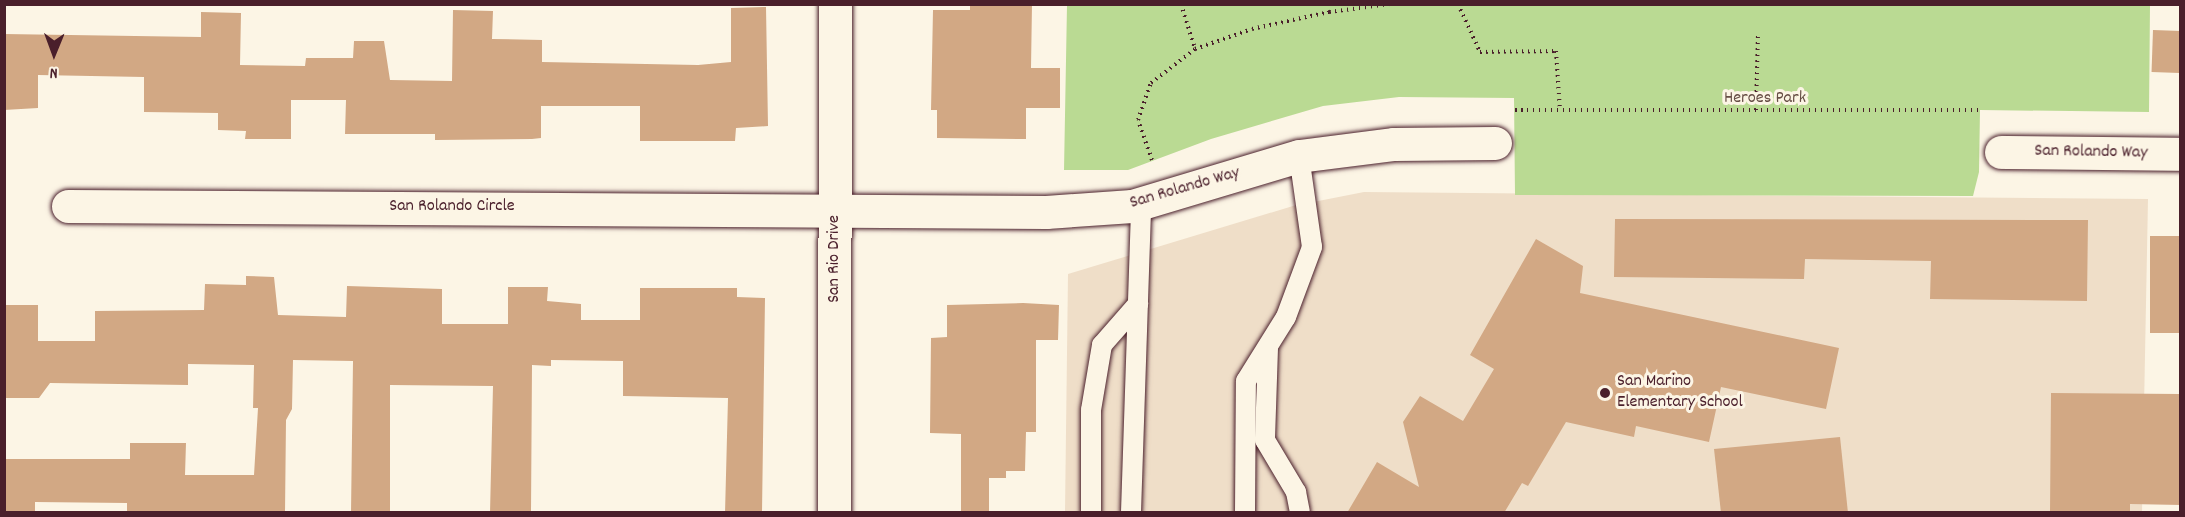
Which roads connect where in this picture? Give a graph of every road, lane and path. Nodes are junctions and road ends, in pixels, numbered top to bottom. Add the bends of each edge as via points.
1 (835, 4) edge
2 (1181, 4) edge
3 (1329, 4) edge
4 (1391, 4) edge
5 (1458, 4) edge
6 (1329, 12) junction
7 (1758, 33) dead end
8 (1195, 49) junction
9 (1515, 110) dead end
10 (1560, 110) junction
11 (1756, 110) junction
12 (1980, 110) dead end
13 (1495, 143) dead end
14 (2001, 152) dead end
15 (2181, 154) edge
16 (1299, 156) junction
17 (1152, 160) dead end
18 (1141, 203) junction
19 (68, 206) dead end
20 (836, 208) junction
21 (1138, 304) junction
22 (1269, 345) junction
23 (834, 513) edge
24 (1091, 513) edge
25 (1131, 513) edge
26 (1245, 513) edge
27 (1300, 513) edge

1 - 20 street, San Rio Drive
2 - 8 path
3 - 6 path
4 - 6 path
5 - 10 path via 1480,52 1556,51
6 - 8 path via 1252,29
7 - 11 path
8 - 17 path via 1151,83 1138,120
9 - 10 path
10 - 11 path
11 - 12 path
13 - 16 street, San Rolando Way via 1394,144
14 - 15 street, San Rolando Way
16 - 18 street, San Rolando Way
16 - 22 lane via 1312,247 1286,317
18 - 20 street, San Rolando Way via 1046,212
18 - 21 lane
19 - 20 street, San Rolando Circle
20 - 23 street, San Rio Drive
21 - 24 lane via 1102,345 1090,410
21 - 25 lane
22 - 26 lane via 1246,381
22 - 27 lane via 1265,440 1296,492

